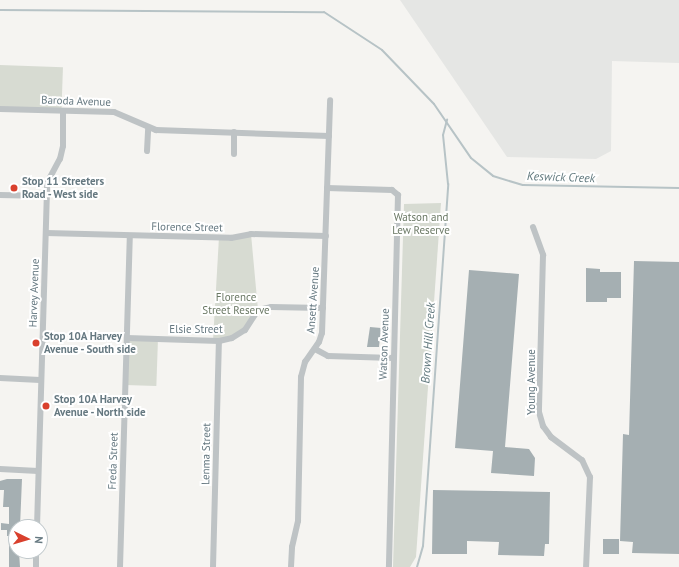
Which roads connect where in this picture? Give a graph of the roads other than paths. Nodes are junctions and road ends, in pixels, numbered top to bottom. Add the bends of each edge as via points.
1 (330, 100) dead end
2 (0, 109) edge
3 (64, 111) junction
4 (148, 129) junction
5 (234, 132) junction
6 (329, 136) junction
7 (147, 151) dead end
8 (234, 154) dead end
9 (327, 188) junction
10 (0, 194) edge
11 (46, 196) junction
12 (533, 227) dead end
13 (46, 233) junction
14 (130, 236) junction
15 (326, 236) junction
16 (323, 308) junction
17 (127, 338) junction
18 (219, 341) junction
19 (315, 349) junction
20 (393, 358) junction
21 (0, 378) edge
22 (40, 380) junction
23 (0, 469) edge
24 (38, 470) junction
25 (36, 519) edge
26 (120, 567) edge
27 (213, 567) edge
28 (292, 567) edge
29 (389, 567) edge
30 (586, 567) edge

1 - 6 street, Ansett Avenue
2 - 3 street, Baroda Avenue
3 - 4 street, Baroda Avenue via 114,112
3 - 11 street, Harvey Avenue via 63,146 60,159 47,183
4 - 5 street, Baroda Avenue
4 - 7 street
5 - 6 street, Baroda Avenue
5 - 8 street
6 - 9 street, Ansett Avenue
9 - 15 street, Ansett Avenue
9 - 20 street, Watson Avenue via 392,190 398,195
10 - 11 street
11 - 13 street, Harvey Avenue
12 - 30 street, Young Avenue via 543,255 539,412 543,426 551,437 582,460 590,477
13 - 14 street, Florence Street
13 - 22 street, Harvey Avenue
14 - 15 street, Florence Street
14 - 17 street, Freda Street
15 - 16 street, Ansett Avenue
16 - 18 street, Elsie Street via 271,307 258,310 245,330 232,338
16 - 19 street, Ansett Avenue via 322,333
17 - 18 street, Elsie Street
17 - 26 street, Freda Street
18 - 27 street, Lenma Street
19 - 20 street via 328,356
19 - 28 street, Ansett Avenue via 305,362 301,377 298,521 292,547
20 - 29 street, Watson Avenue
21 - 22 street
22 - 24 street, Harvey Avenue
23 - 24 street
24 - 25 street, Harvey Avenue

